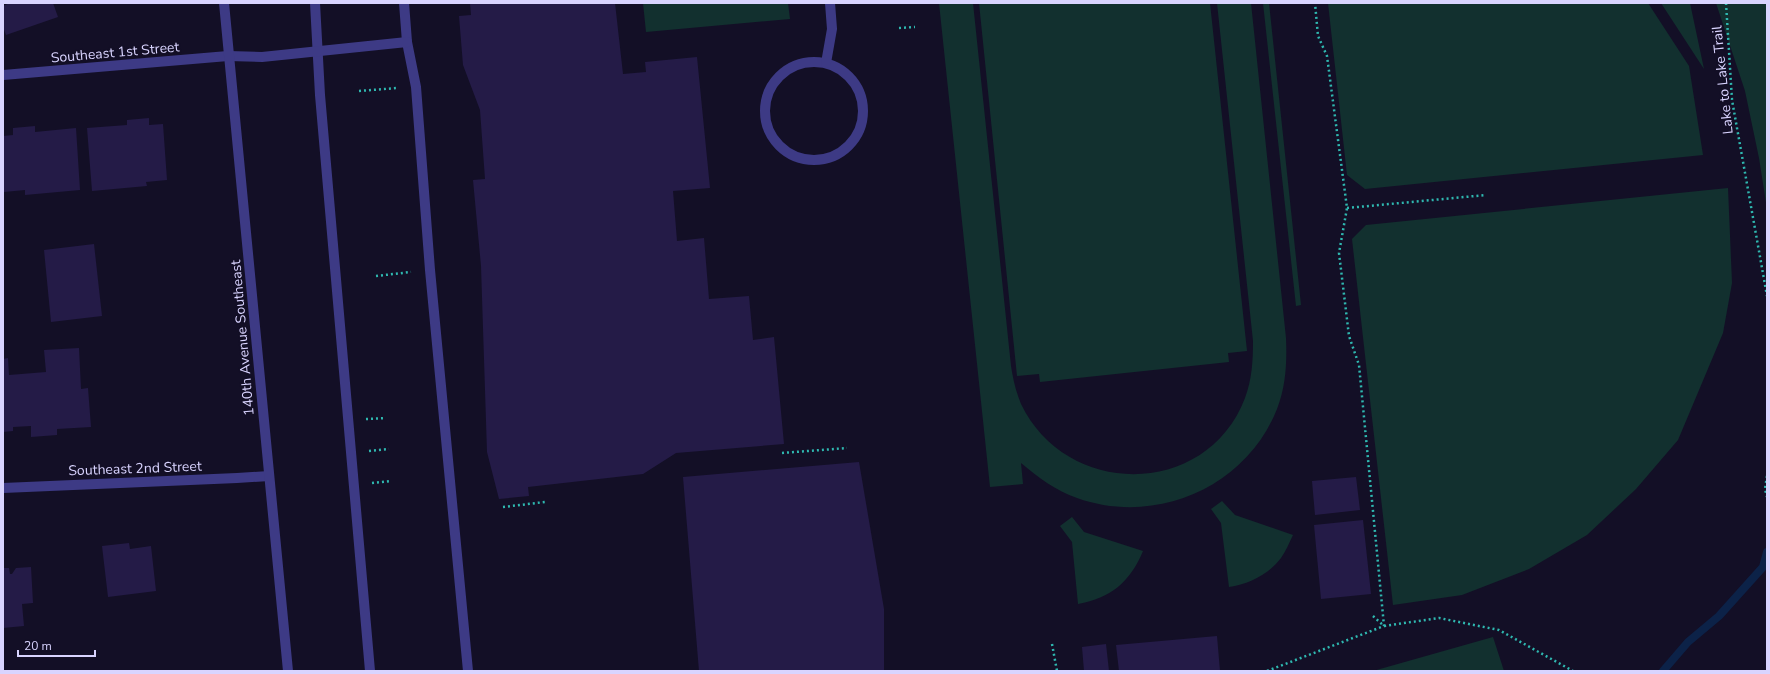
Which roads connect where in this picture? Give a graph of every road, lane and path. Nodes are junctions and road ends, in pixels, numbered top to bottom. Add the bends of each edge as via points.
1 (224, 3) edge
2 (314, 3) edge
3 (404, 3) edge
4 (830, 3) edge
5 (1315, 3) edge
6 (1726, 3) edge
7 (915, 27) dead end
8 (899, 28) dead end
9 (407, 42) junction
10 (317, 51) junction
11 (228, 56) junction
12 (826, 63) junction
13 (3, 75) edge
14 (397, 88) dead end
15 (359, 91) dead end
16 (1486, 195) dead end
17 (1347, 208) junction
18 (415, 271) dead end
19 (376, 276) dead end
20 (1767, 296) edge
21 (386, 418) dead end
22 (363, 420) dead end
23 (847, 448) dead end
24 (389, 449) dead end
25 (366, 451) dead end
26 (782, 453) dead end
27 (269, 476) junction
28 (1767, 476) edge
29 (391, 481) dead end
30 (369, 483) dead end
31 (3, 488) edge
32 (1767, 497) edge
33 (545, 502) dead end
34 (503, 507) dead end
35 (1373, 616) dead end
36 (1384, 626) junction
37 (1052, 644) dead end
38 (288, 671) edge
39 (370, 671) edge
40 (468, 671) edge
41 (1057, 671) edge
42 (1267, 671) edge
43 (1573, 671) edge

1 - 11 street, 140th Avenue Southeast
2 - 10 street
3 - 9 street
4 - 12 street via 832,29
5 - 17 path via 1318,36 1327,56
6 - 20 path, Lake to Lake Trail via 1732,100
7 - 8 path
9 - 10 street, Southeast 1st Street
9 - 40 street via 416,87 430,270
10 - 11 street, Southeast 1st Street via 262,57
10 - 39 street
11 - 13 street, Southeast 1st Street
11 - 27 street, 140th Avenue Southeast
12 - 12 street via 809,62 793,66 770,88 765,104 766,121 772,137 782,149 797,157 812,160 828,158 842,151 854,139 861,125 863,110 860,94 852,80
14 - 15 path
16 - 17 path
17 - 36 path via 1340,253 1348,336 1360,365
18 - 19 path
21 - 22 path
23 - 26 path
24 - 25 path
27 - 31 street, Southeast 2nd Street
27 - 38 street, 140th Avenue Southeast
28 - 32 path
29 - 30 path
33 - 34 path
35 - 36 path
36 - 42 path
36 - 43 path via 1439,618 1499,630
37 - 41 path

